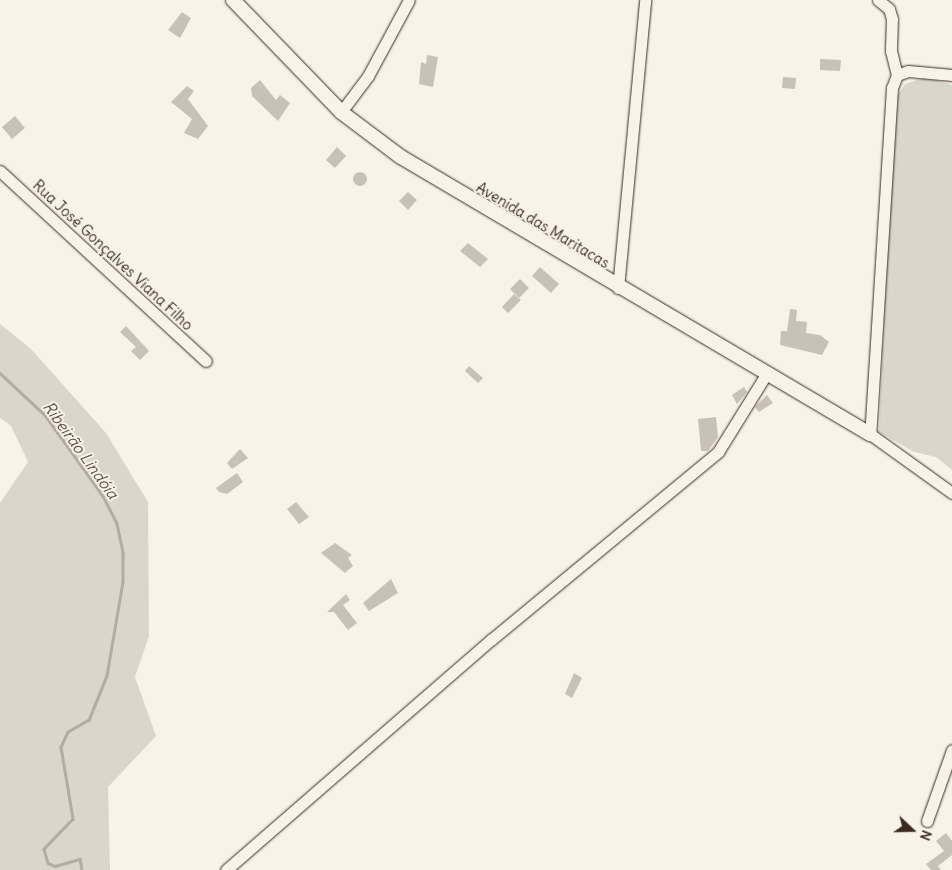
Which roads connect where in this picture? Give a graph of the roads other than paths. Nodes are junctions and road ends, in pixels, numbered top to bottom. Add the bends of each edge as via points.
1 (233, 0) edge
2 (409, 0) edge
3 (645, 0) edge
4 (881, 1) edge
5 (897, 75) junction
6 (952, 76) edge
7 (340, 112) junction
8 (0, 171) edge
9 (618, 288) junction
10 (206, 361) dead end
11 (767, 373) junction
12 (870, 434) junction
13 (952, 493) edge
14 (952, 750) edge
15 (927, 821) dead end
16 (226, 870) edge

1 - 7 street, Avenida das Maritacas
2 - 7 street via 368,76
3 - 9 street
4 - 5 street via 892,19 891,51
5 - 6 street via 924,69
5 - 12 street via 889,105
7 - 9 street, Avenida das Maritacas via 401,157
8 - 10 street, Rua José Gonçalves Viana Filho
9 - 11 street, Avenida das Maritacas
11 - 12 street, Avenida das Maritacas
11 - 16 street via 718,452 492,639
12 - 13 street
14 - 15 street

